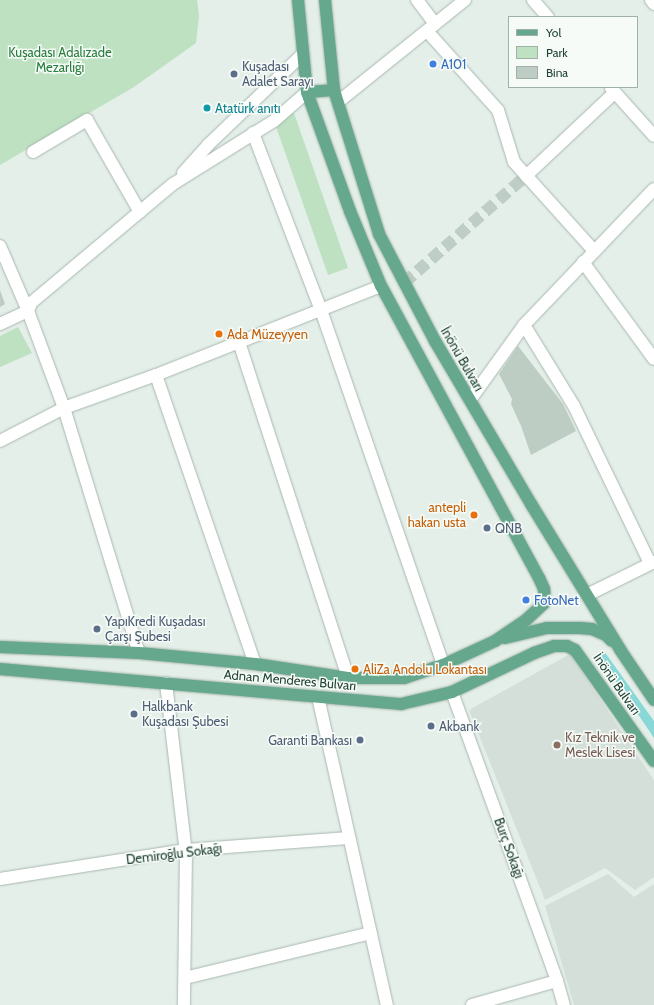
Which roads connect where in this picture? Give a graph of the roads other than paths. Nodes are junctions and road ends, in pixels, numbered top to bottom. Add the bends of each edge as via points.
1 (298, 0) edge
2 (325, 0) edge
3 (417, 0) edge
4 (466, 0) edge
5 (533, 0) edge
6 (651, 0) edge
7 (654, 4) edge
8 (547, 16) edge
9 (431, 27) junction
10 (303, 54) junction
11 (334, 90) junction
12 (613, 90) edge
13 (307, 92) junction
14 (338, 102) junction
15 (253, 133) junction
16 (654, 136) edge
17 (33, 152) dead end
18 (526, 176) junction
19 (173, 184) junction
20 (654, 189) edge
21 (140, 212) junction
22 (0, 246) edge
23 (594, 251) junction
24 (583, 262) junction
25 (381, 286) junction
26 (320, 310) junction
27 (28, 311) junction
28 (0, 324) edge
29 (524, 325) junction
30 (239, 342) junction
31 (654, 359) edge
32 (156, 375) junction
33 (470, 400) junction
34 (64, 408) junction
35 (0, 441) edge
36 (652, 562) edge
37 (587, 595) junction
38 (495, 641) junction
39 (567, 646) joint
40 (0, 647) edge
41 (621, 651) junction
42 (138, 653) junction
43 (255, 664) junction
44 (443, 665) junction
45 (0, 669) edge
46 (348, 678) junction
47 (166, 683) junction
48 (452, 692) junction
49 (318, 698) junction
50 (654, 700) edge
51 (654, 761) edge
52 (349, 838) junction
53 (186, 850) junction
54 (0, 879) edge
55 (370, 933) junction
56 (185, 978) junction
57 (557, 981) junction
58 (184, 1005) edge
59 (386, 1005) edge
60 (472, 1005) edge
61 (564, 1005) edge

1 - 10 main road
2 - 11 main road, İnönü Bulvarı
3 - 9 street
4 - 9 street
5 - 8 street
6 - 7 street
9 - 14 street
9 - 18 street via 498,110 514,162
10 - 13 main road
10 - 19 street via 208,145
11 - 13 main road
11 - 14 main road, İnönü Bulvarı
12 - 16 street
12 - 18 street
13 - 15 street via 274,120
13 - 25 main road via 350,211
14 - 33 main road, İnönü Bulvarı via 379,234 435,341
15 - 19 street
15 - 26 street
17 - 21 street via 86,120
18 - 23 street
19 - 21 street
20 - 23 street
21 - 27 street via 32,303
22 - 27 street
23 - 24 street
24 - 29 street
24 - 31 street
25 - 26 street
25 - 38 main road, Adnan Menderes Bulvarı via 544,589 545,602 538,610
26 - 30 street
26 - 44 street
27 - 28 street
27 - 34 street
29 - 33 street
29 - 36 street via 574,406
30 - 32 street
30 - 46 street
32 - 34 street
32 - 43 street
33 - 37 main road, İnönü Bulvarı
34 - 35 street
34 - 42 street
36 - 37 street
37 - 41 main road, İnönü Bulvarı
38 - 41 main road, Adnan Menderes Bulvarı via 547,628 580,628 592,629 606,635
38 - 44 main road, Adnan Menderes Bulvarı
39 - 48 main road, Adnan Menderes Bulvarı via 554,646 534,653
39 - 51 main road, İnönü Bulvarı via 575,650
40 - 42 main road, Adnan Menderes Bulvarı
41 - 50 main road, İnönü Bulvarı
42 - 43 main road, Adnan Menderes Bulvarı
43 - 46 main road, Adnan Menderes Bulvarı
44 - 46 main road, Adnan Menderes Bulvarı via 404,678
45 - 47 main road, Adnan Menderes Bulvarı
47 - 49 main road, Adnan Menderes Bulvarı
47 - 53 street
48 - 49 main road, Adnan Menderes Bulvarı via 401,704
48 - 57 street, Burç Sokağı
49 - 52 street
52 - 53 street, Demiroğlu Sokağı
52 - 55 street
53 - 54 street, Demiroğlu Sokağı
53 - 56 street
55 - 56 street
55 - 59 street
56 - 58 street
57 - 60 street
57 - 61 street, Burç Sokağı

